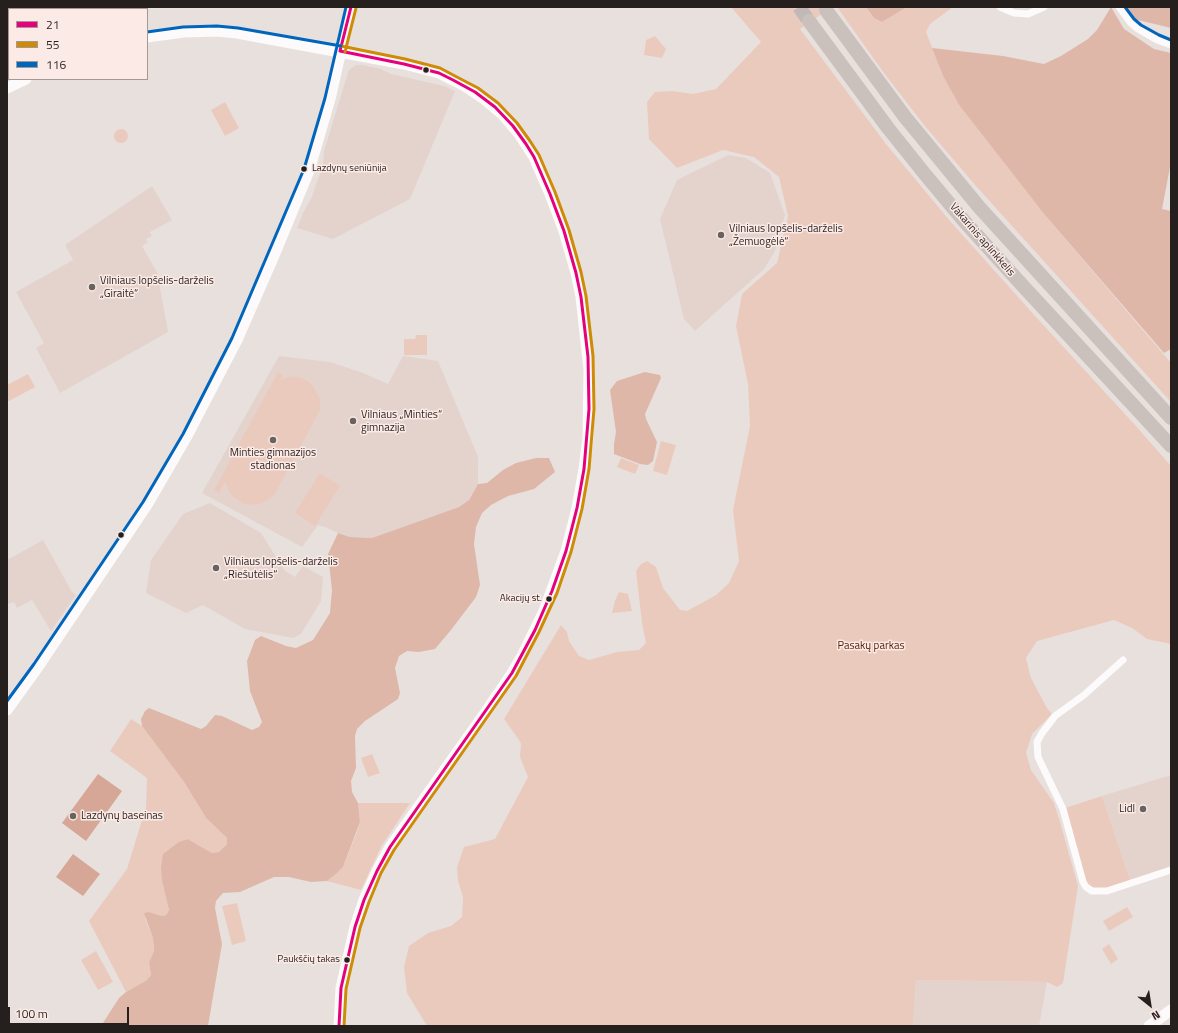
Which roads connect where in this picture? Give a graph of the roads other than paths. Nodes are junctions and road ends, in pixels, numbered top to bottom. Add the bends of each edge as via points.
1 (351, 7) edge
2 (1000, 7) edge
3 (1044, 7) edge
4 (1119, 7) edge
5 (826, 10) dead end
6 (809, 22) tunnel mouth
7 (148, 37) edge
8 (1171, 45) edge
9 (340, 51) junction
10 (24, 80) edge
11 (7, 88) edge
12 (1171, 418) edge
13 (1171, 446) edge
14 (1123, 660) dead end
15 (7, 710) edge
16 (1171, 870) edge
17 (1171, 1010) edge
18 (339, 1026) edge
19 (1149, 1026) edge

1 - 9 street
2 - 3 street via 1028,14
4 - 8 street via 1138,30
5 - 12 highway, Vakarinis aplinkkelis via 905,117 979,207
6 - 13 highway, Vakarinis aplinkkelis via 888,128 959,215
7 - 9 street via 184,32 237,32
9 - 15 street via 330,99 309,171 228,358 184,442 143,510
9 - 18 street via 439,73 474,92 498,111 526,144 550,194 576,273 588,357 589,409 584,469 577,508 552,591 512,673 390,847 377,871 355,927 341,988
10 - 11 street
14 - 16 street via 1084,695 1055,716 1037,742 1038,757 1063,809 1083,882 1092,892 1107,891
17 - 19 street

